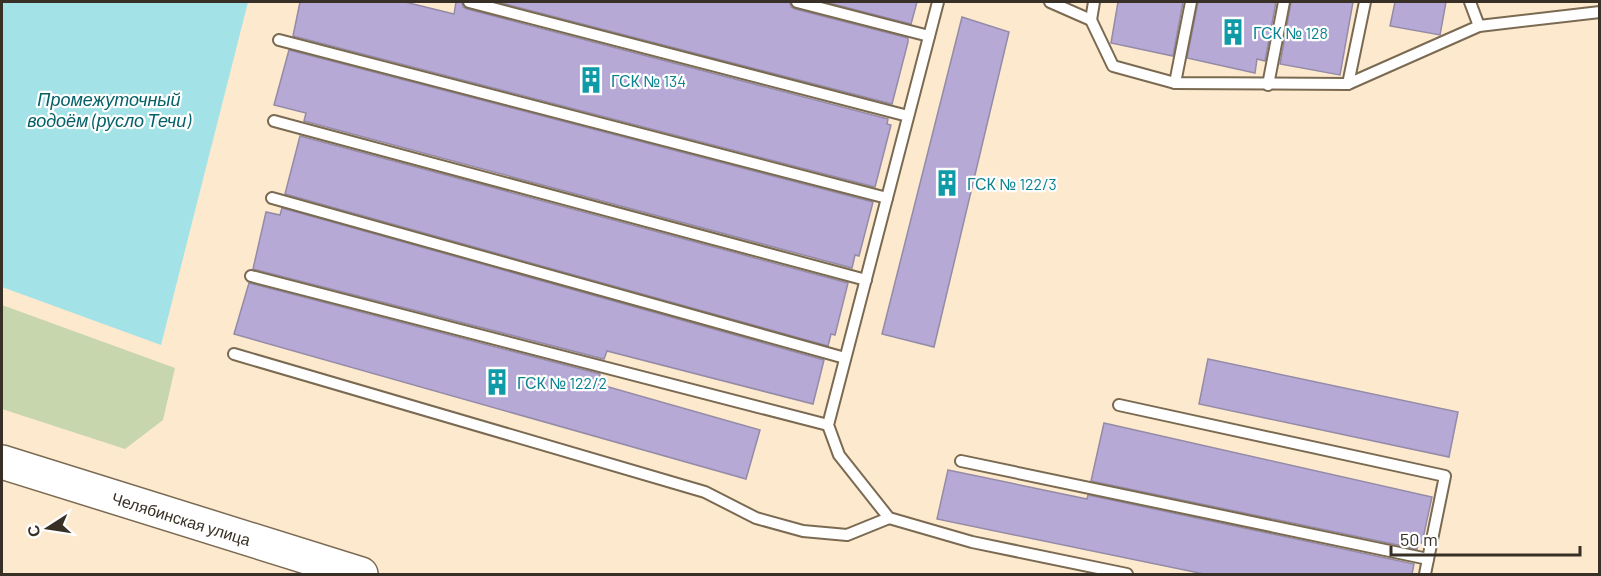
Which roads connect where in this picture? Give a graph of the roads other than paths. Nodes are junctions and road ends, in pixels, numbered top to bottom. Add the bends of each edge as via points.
1 (469, 2) edge
2 (797, 2) edge
3 (938, 2) edge
4 (1050, 2) edge
5 (1094, 2) edge
6 (1191, 2) edge
7 (1284, 2) edge
8 (1365, 2) edge
9 (1470, 2) edge
10 (1599, 12) edge
11 (1090, 20) junction
12 (1479, 26) junction
13 (929, 36) junction
14 (279, 40) dead end
15 (1175, 83) junction
16 (1348, 84) junction
17 (1268, 85) junction
18 (908, 116) junction
19 (274, 122) dead end
20 (272, 198) dead end
21 (886, 198) junction
22 (251, 276) dead end
23 (866, 280) junction
24 (234, 354) dead end
25 (845, 358) junction
26 (1119, 405) dead end
27 (828, 425) junction
28 (961, 461) dead end
29 (2, 462) edge
30 (889, 518) junction
31 (1428, 559) junction
32 (362, 574) edge
33 (1127, 574) edge
34 (1425, 574) edge

1 - 18 lane
2 - 13 lane
3 - 13 lane
4 - 11 lane
5 - 11 lane
6 - 15 lane
7 - 17 lane
8 - 16 lane
9 - 12 lane
10 - 12 lane
11 - 15 lane via 1113,66
12 - 16 lane
13 - 18 lane
14 - 21 lane
15 - 17 lane
16 - 17 lane
18 - 21 lane
19 - 23 lane
20 - 25 lane
21 - 23 lane
22 - 27 lane
23 - 25 lane
24 - 30 lane via 705,492 756,518 803,531 847,535
25 - 27 lane
26 - 31 lane via 1446,476
27 - 30 lane via 839,455
28 - 31 lane
29 - 32 main road, Челябинская улица
30 - 33 lane via 972,542
31 - 34 lane

